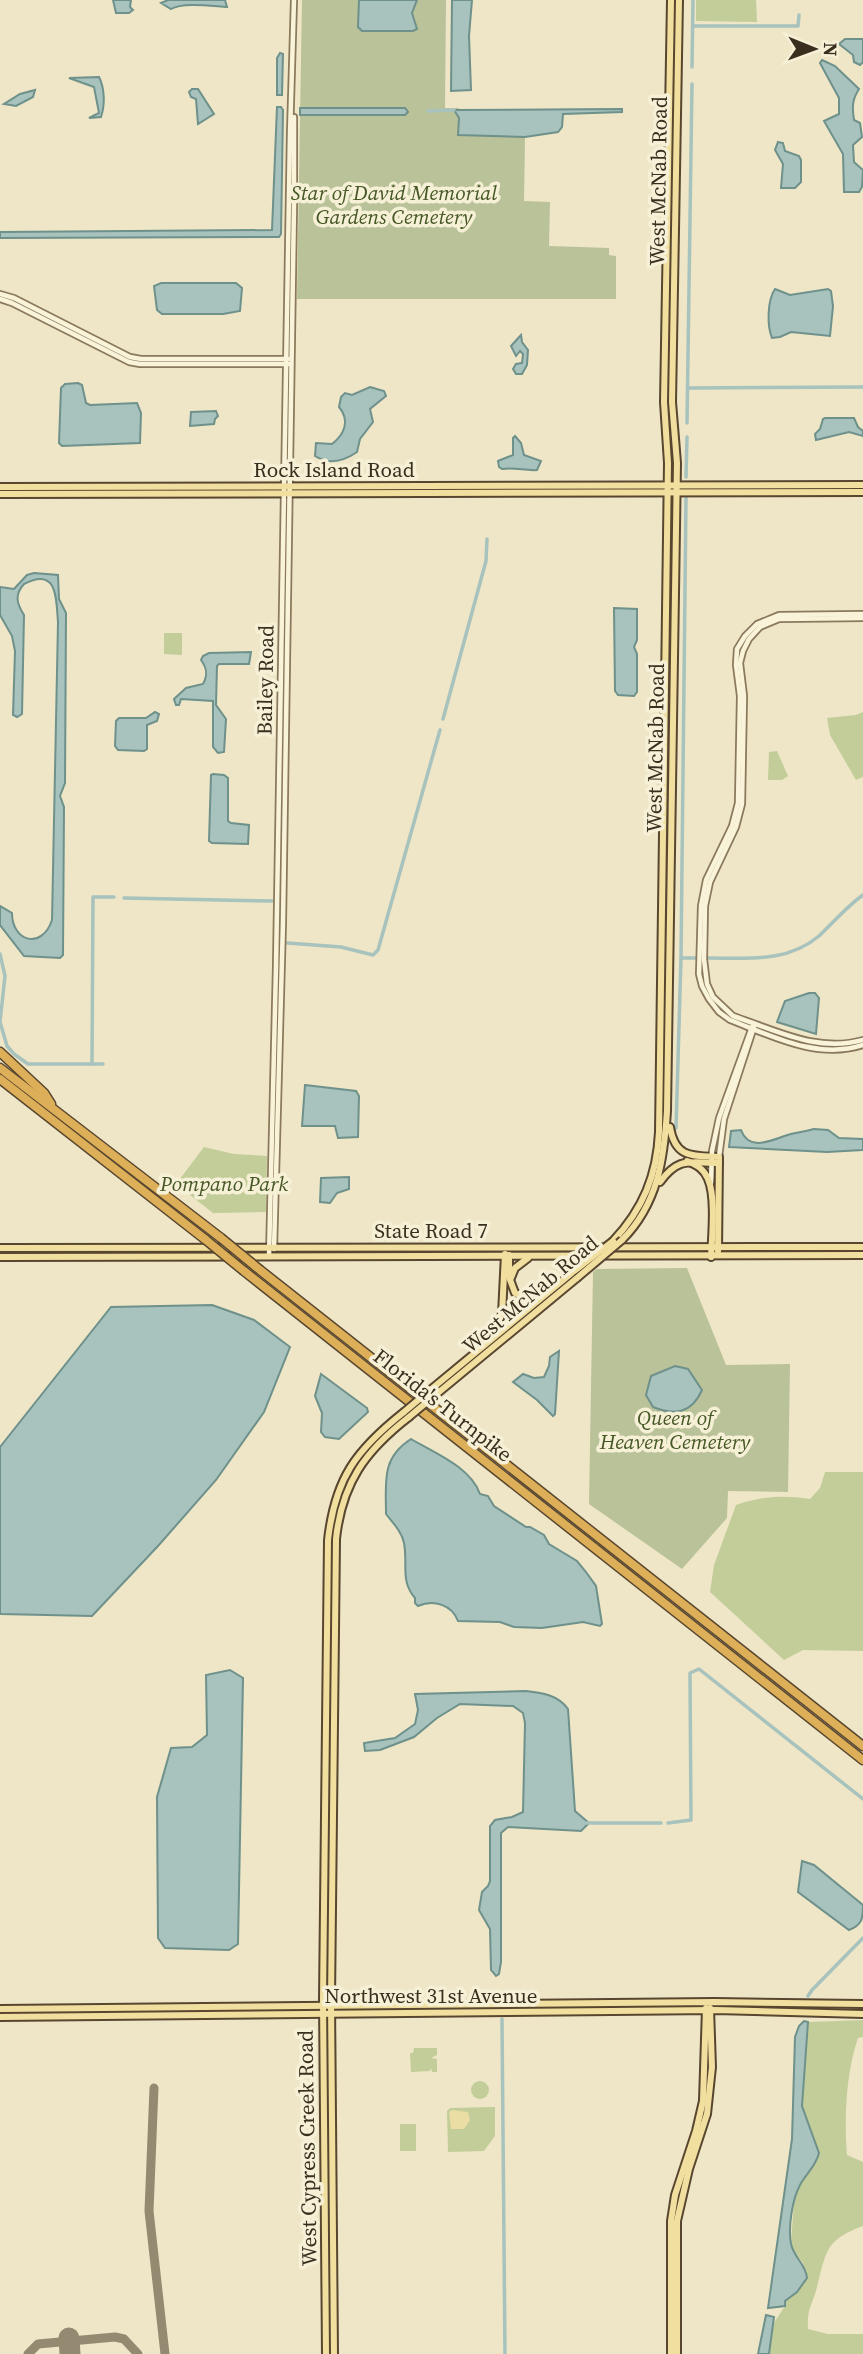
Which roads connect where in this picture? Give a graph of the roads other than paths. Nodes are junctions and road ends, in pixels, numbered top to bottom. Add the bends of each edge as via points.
1 (294, 0) edge
2 (675, 0) edge
3 (0, 296) edge
4 (289, 362) junction
5 (863, 485) edge
6 (0, 487) edge
7 (667, 489) junction
8 (676, 489) junction
9 (780, 489) junction
10 (287, 490) junction
11 (863, 492) edge
12 (0, 494) edge
13 (863, 616) edge
14 (753, 1027) junction
15 (863, 1043) edge
16 (0, 1052) edge
17 (0, 1068) edge
18 (0, 1079) edge
19 (55, 1110) junction
20 (667, 1111) junction
21 (715, 1160) junction
22 (687, 1161) junction
23 (657, 1186) junction
24 (711, 1191) junction
25 (657, 1247) junction
26 (715, 1247) junction
27 (863, 1247) edge
28 (0, 1248) edge
29 (272, 1248) junction
30 (415, 1248) junction
31 (444, 1248) junction
32 (508, 1248) junction
33 (863, 1255) edge
34 (624, 1256) junction
35 (715, 1256) junction
36 (0, 1257) edge
37 (272, 1257) junction
38 (397, 1257) junction
39 (416, 1257) junction
40 (507, 1257) junction
41 (530, 1257) junction
42 (575, 1275) junction
43 (510, 1284) junction
44 (545, 1295) junction
45 (485, 1345) junction
46 (431, 1394) junction
47 (863, 1746) edge
48 (863, 1760) edge
49 (863, 2004) edge
50 (708, 2007) junction
51 (0, 2009) edge
52 (327, 2010) junction
53 (863, 2014) edge
54 (0, 2017) edge
55 (326, 2354) edge
56 (334, 2354) edge
57 (671, 2354) edge
58 (677, 2354) edge

1 - 4 street, Bailey Road
2 - 7 main road, West McNab Road via 664,402
2 - 8 main road, West McNab Road via 672,394
3 - 4 street via 129,362
4 - 10 street, Bailey Road
5 - 9 main road
6 - 10 main road, Rock Island Road
7 - 8 main road, Rock Island Road
7 - 10 main road, Rock Island Road
7 - 42 main road, West McNab Road, bridge via 658,1150 644,1198 626,1226
8 - 9 main road
8 - 9 main road
8 - 20 main road, West McNab Road
9 - 11 main road
10 - 12 main road, Rock Island Road
10 - 29 street, Bailey Road
13 - 14 street via 779,619 760,628 743,651 742,804 707,892 705,973 722,1008
14 - 15 street via 817,1044
14 - 21 street
16 - 19 highway via 44,1093
17 - 19 highway, Florida's Turnpike
18 - 48 highway, Florida's Turnpike, bridge
19 - 47 highway, Florida's Turnpike, bridge
20 - 21 main road via 672,1140 679,1150
20 - 23 main road, West McNab Road
21 - 22 main road
21 - 24 street
21 - 26 main road
22 - 23 main road via 673,1166
22 - 24 main road via 703,1171
23 - 42 main road, West McNab Road, bridge via 622,1240
24 - 26 main road
25 - 26 main road, State Road 7
25 - 32 main road, State Road 7
25 - 34 main road
26 - 27 main road, State Road 7
26 - 35 main road
28 - 29 main road, State Road 7
29 - 30 main road, State Road 7
29 - 37 street, Bailey Road
30 - 31 main road, State Road 7
30 - 38 main road
31 - 32 main road, State Road 7
31 - 39 main road via 422,1251
32 - 40 main road
33 - 35 main road, State Road 7
34 - 35 main road, State Road 7
34 - 41 main road, State Road 7
36 - 37 main road, State Road 7
37 - 38 main road, State Road 7
38 - 39 main road, State Road 7
39 - 40 main road, State Road 7
40 - 41 main road, State Road 7
40 - 43 main road
40 - 45 main road via 502,1314
41 - 43 main road via 515,1268
42 - 44 main road, West McNab Road
42 - 46 main road, West McNab Road
43 - 44 main road via 525,1298
44 - 45 main road, West McNab Road
45 - 46 main road, West McNab Road
46 - 52 main road, West Cypress Creek Road, bridge via 360,1452 337,1494 331,1516
49 - 50 main road, Northwest 31st Avenue
50 - 52 main road, Northwest 31st Avenue
50 - 53 main road, Northwest 31st Avenue
50 - 57 main road via 703,2101 671,2221
50 - 58 main road via 711,2088 677,2221
51 - 52 main road, Northwest 31st Avenue
52 - 54 main road, Northwest 31st Avenue
52 - 55 main road, West Cypress Creek Road
52 - 56 main road, West Cypress Creek Road

